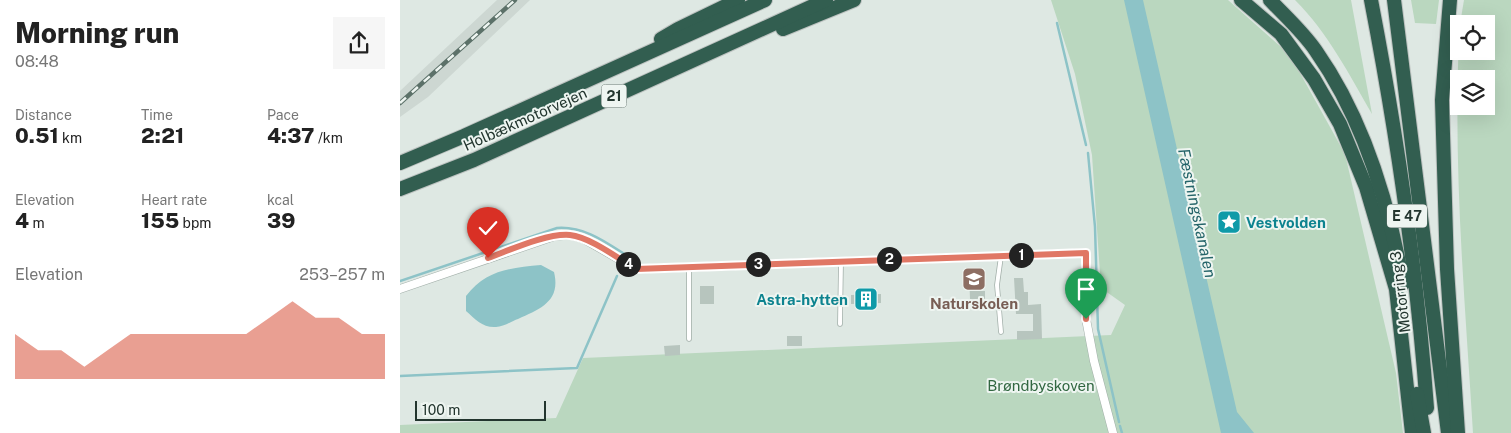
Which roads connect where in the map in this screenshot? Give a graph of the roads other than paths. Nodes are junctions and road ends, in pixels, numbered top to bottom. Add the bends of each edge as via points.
1 (738, 0) edge
2 (765, 0) edge
3 (826, 0) edge
4 (854, 0) edge
5 (1241, 0) edge
6 (1270, 0) edge
7 (1371, 0) edge
8 (1396, 0) edge
9 (1450, 0) edge
10 (691, 62) junction
11 (617, 67) junction
12 (400, 163) edge
13 (400, 190) edge
14 (1001, 256) junction
15 (841, 261) junction
16 (689, 266) junction
17 (400, 289) edge
18 (840, 324) dead end
19 (1001, 332) dead end
20 (689, 339) dead end
21 (1114, 433) edge
22 (1412, 433) edge
23 (1424, 433) edge
24 (1429, 433) edge
25 (1448, 433) edge
26 (1458, 433) edge

1 - 11 highway via 678,29
2 - 11 highway, Holbækmotorvejen / 21
3 - 10 highway, Holbækmotorvejen / 21
4 - 10 highway via 753,42
5 - 22 highway via 1281,34 1314,79 1340,124 1366,187 1396,289
6 - 23 highway via 1316,50 1351,112 1372,165 1402,282
7 - 24 highway, Motorring 3 / E 47 via 1406,201 1420,314
8 - 25 highway, Motorring 3 / E 47
9 - 26 highway via 1442,100 1447,269
10 - 13 highway, Holbækmotorvejen / 21
11 - 12 highway, Holbækmotorvejen / 21
14 - 15 street
14 - 19 lane via 997,285
14 - 21 street via 1086,253 1086,319
15 - 16 street
15 - 18 lane
16 - 17 street via 636,269 584,239 570,235 555,236
16 - 20 lane

